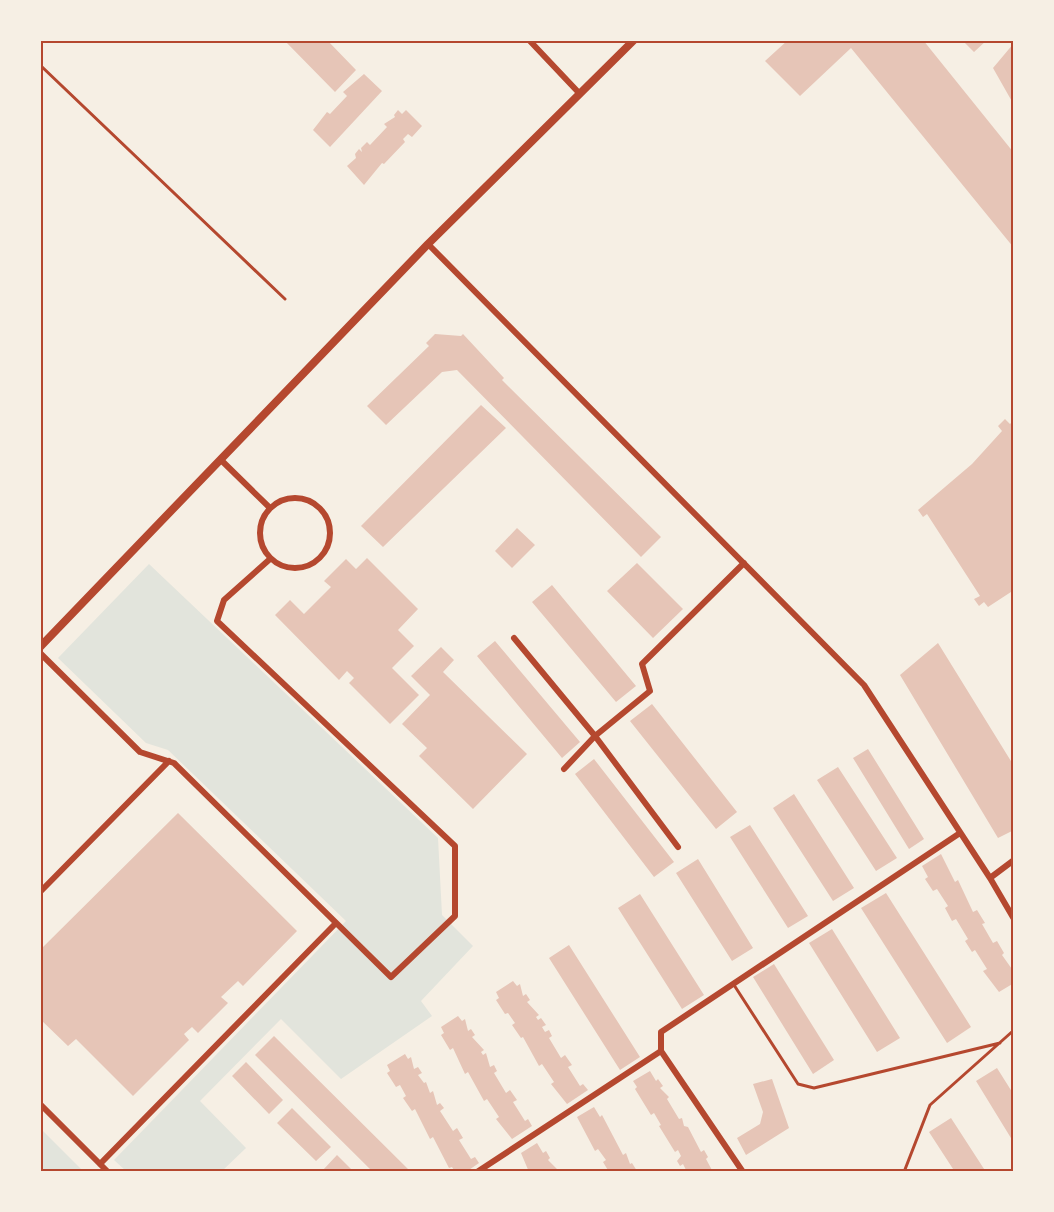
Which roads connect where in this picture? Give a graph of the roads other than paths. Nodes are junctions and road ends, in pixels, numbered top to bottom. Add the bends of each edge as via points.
1 (528, 40) edge
2 (634, 40) edge
3 (40, 65) edge
4 (580, 94) junction
5 (428, 244) junction
6 (285, 299) dead end
7 (221, 460) junction
8 (270, 508) junction
9 (270, 559) junction
10 (744, 563) junction
11 (514, 638) dead end
12 (40, 647) edge
13 (40, 653) edge
14 (595, 736) junction
15 (170, 761) junction
16 (564, 770) dead end
17 (960, 833) junction
18 (678, 847) dead end
19 (1014, 860) edge
20 (990, 878) junction
21 (40, 892) edge
22 (1014, 919) edge
23 (336, 923) junction
24 (733, 984) junction
25 (1014, 1030) edge
26 (999, 1043) junction
27 (661, 1051) junction
28 (40, 1104) edge
29 (100, 1164) junction
30 (108, 1172) edge
31 (477, 1172) edge
32 (743, 1172) edge
33 (904, 1172) edge

1 - 4 street
2 - 4 main road
3 - 6 lane
4 - 5 main road
5 - 7 main road
5 - 10 street
7 - 8 street
7 - 12 main road
8 - 9 street via 260,528 263,550
8 - 9 street via 289,498 311,502 324,513 330,530 329,543 316,563 292,569
9 - 23 street via 224,600 217,621 455,846 455,916 391,977
10 - 14 street via 642,664 650,691
10 - 17 street via 864,685
11 - 14 street
13 - 15 street via 140,752
14 - 16 street
14 - 18 street
15 - 21 street
15 - 23 street
17 - 20 street
17 - 24 street
19 - 20 street
20 - 22 street
23 - 29 street
24 - 26 lane via 798,1084 814,1088
24 - 27 street via 662,1032
25 - 26 lane
26 - 33 lane via 930,1105
27 - 31 street
27 - 32 street
28 - 29 street
29 - 30 street

